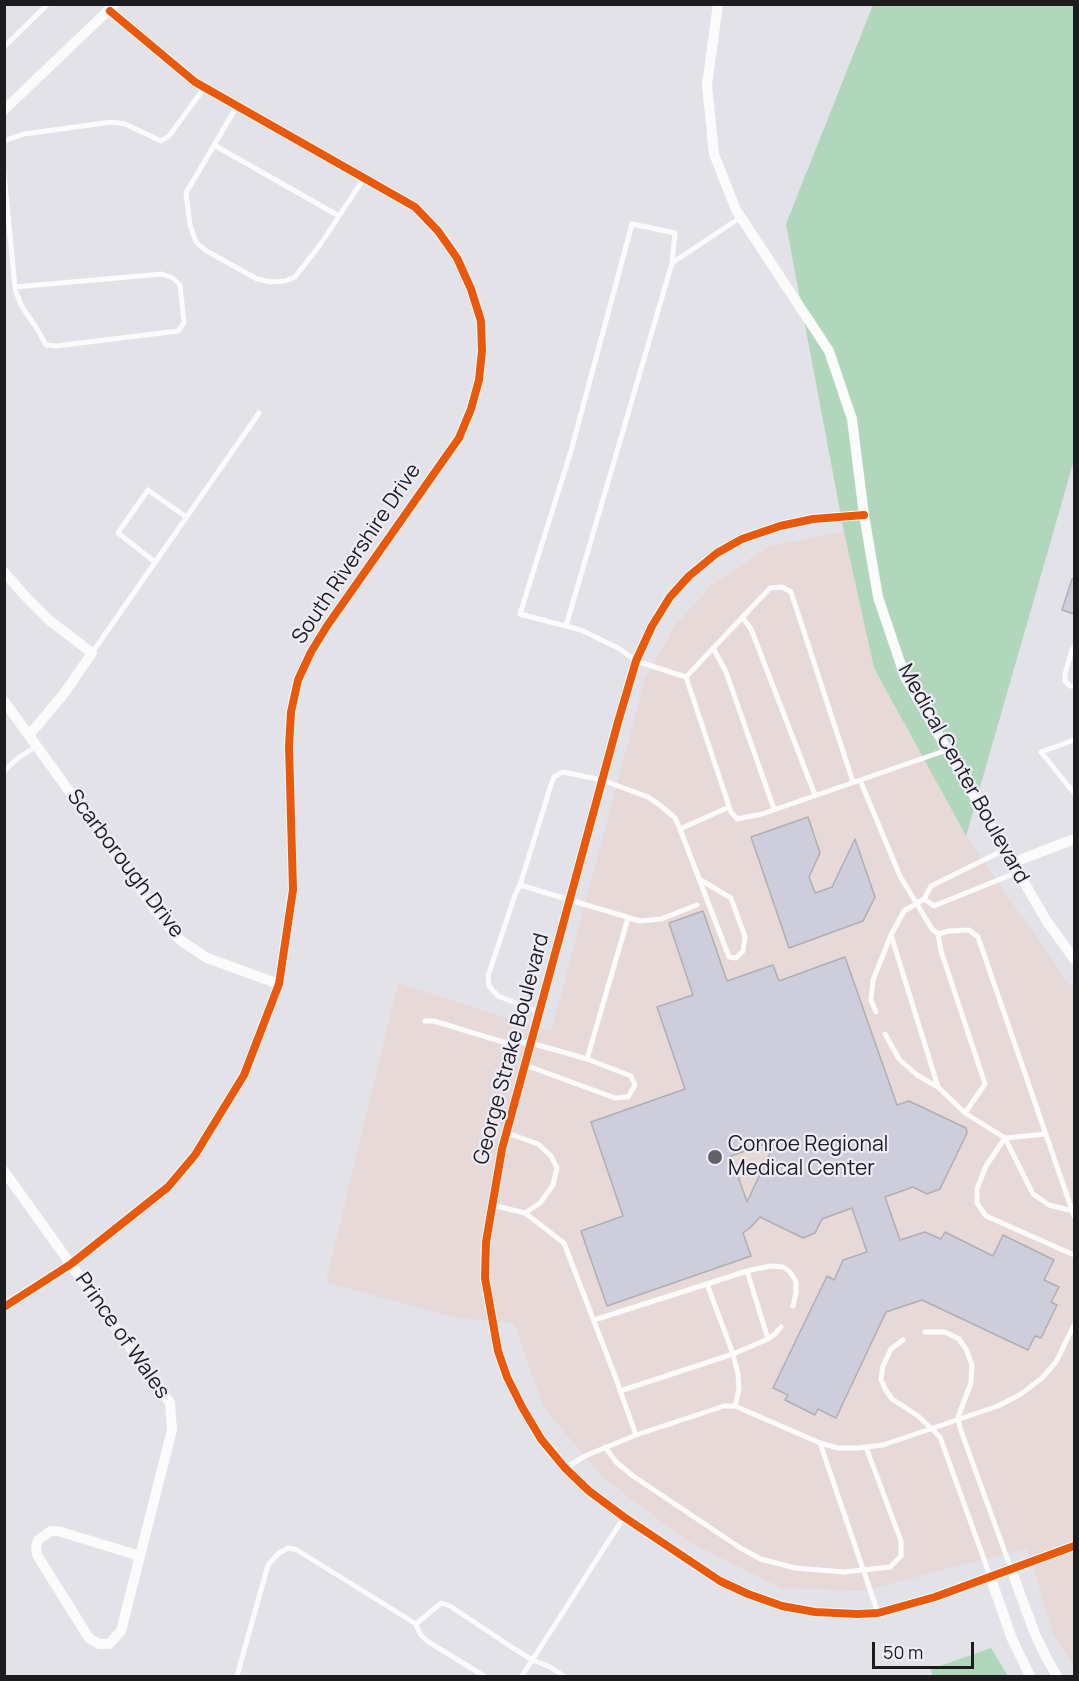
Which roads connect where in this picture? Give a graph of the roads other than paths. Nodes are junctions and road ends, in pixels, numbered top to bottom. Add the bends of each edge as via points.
1 (48, 4) edge
2 (718, 4) edge
3 (112, 8) edge
4 (6, 43) edge
5 (205, 87) junction
6 (237, 105) junction
7 (4, 110) edge
8 (4, 141) edge
9 (214, 145) junction
10 (4, 174) edge
11 (364, 178) junction
12 (339, 216) junction
13 (741, 218) junction
14 (672, 263) junction
15 (15, 287) junction
16 (259, 413) dead end
17 (864, 515) junction
18 (186, 517) junction
19 (155, 562) junction
20 (4, 572) edge
21 (742, 617) junction
22 (566, 626) junction
23 (1074, 647) edge
24 (713, 648) junction
25 (92, 653) junction
26 (636, 661) junction
27 (686, 677) junction
28 (1074, 686) edge
29 (4, 701) edge
30 (29, 735) junction
31 (1074, 740) edge
32 (37, 746) junction
33 (947, 750) junction
34 (4, 771) edge
35 (602, 780) junction
36 (860, 780) junction
37 (853, 782) junction
38 (1074, 793) edge
39 (815, 795) junction
40 (729, 807) junction
41 (774, 809) junction
42 (680, 829) junction
43 (1074, 839) edge
44 (1004, 850) junction
45 (1015, 868) junction
46 (699, 879) junction
47 (520, 885) junction
48 (924, 899) junction
49 (569, 901) junction
50 (915, 903) junction
51 (697, 905) dead end
52 (628, 918) junction
53 (938, 934) junction
54 (891, 935) junction
55 (1074, 959) edge
56 (279, 984) junction
57 (540, 1012) junction
58 (876, 1012) dead end
59 (425, 1021) dead end
60 (885, 1034) dead end
61 (531, 1043) junction
62 (588, 1059) junction
63 (525, 1065) junction
64 (938, 1087) junction
65 (965, 1113) junction
66 (507, 1133) junction
67 (1046, 1134) junction
68 (1005, 1138) junction
69 (4, 1171) edge
70 (492, 1206) junction
71 (525, 1213) junction
72 (1074, 1214) edge
73 (1074, 1255) edge
74 (71, 1264) junction
75 (747, 1271) junction
76 (707, 1284) junction
77 (793, 1306) dead end
78 (4, 1307) edge
79 (594, 1320) junction
80 (1074, 1325) edge
81 (781, 1327) dead end
82 (925, 1332) dead end
83 (768, 1339) junction
84 (903, 1340) dead end
85 (734, 1354) junction
86 (620, 1391) junction
87 (735, 1406) junction
88 (959, 1420) junction
89 (933, 1429) junction
90 (636, 1435) junction
91 (820, 1443) junction
92 (605, 1447) junction
93 (866, 1447) junction
94 (565, 1468) junction
95 (624, 1517) junction
96 (1074, 1546) edge
97 (140, 1556) junction
98 (1011, 1569) junction
99 (864, 1570) junction
100 (990, 1576) junction
101 (878, 1613) junction
102 (416, 1624) junction
103 (533, 1660) junction
104 (237, 1677) edge
105 (484, 1677) edge
106 (522, 1677) edge
107 (564, 1677) edge
108 (1030, 1677) edge
109 (1057, 1677) edge

1 - 4 lane
2 - 13 street, Medical Center Boulevard via 707,85 714,154
3 - 5 street, South Rivershire Drive
3 - 7 street
5 - 6 street, South Rivershire Drive
5 - 8 lane via 170,136 161,141 112,122 24,134
6 - 9 lane
6 - 11 street, South Rivershire Drive
9 - 12 lane
9 - 12 lane via 186,193 190,225 196,242 205,250 257,279 285,281 295,277
10 - 15 lane
11 - 12 lane
11 - 56 street, South Rivershire Drive via 415,207 457,258 481,321 479,380 459,438 327,626 298,681 289,746 293,890
13 - 14 lane
13 - 17 street, Medical Center Boulevard via 829,351 852,419
14 - 22 lane
14 - 22 lane via 675,234 632,224 571,451 520,614
15 - 15 lane via 22,308 46,345 178,331 184,322 180,285 162,274
16 - 18 lane
17 - 26 street, George Strake Boulevard via 780,526 742,539 717,553 670,597
17 - 33 street, Medical Center Boulevard via 878,597 905,676
18 - 19 lane
18 - 19 lane via 148,490 118,533
19 - 25 lane
20 - 25 street via 48,620
21 - 24 lane
21 - 37 lane via 770,588 782,587 792,592
21 - 39 lane via 751,629
22 - 26 lane via 620,649
23 - 28 lane via 1065,681
24 - 27 lane
24 - 41 lane via 726,672
25 - 30 street
26 - 27 lane
26 - 35 street, George Strake Boulevard
27 - 40 lane
29 - 30 street, Scarborough Drive
30 - 32 street, Scarborough Drive
31 - 38 lane via 1041,752
32 - 34 lane
32 - 56 street, Scarborough Drive via 180,940 207,958
33 - 36 lane
33 - 44 street, Medical Center Boulevard
35 - 42 lane via 648,797 675,818
35 - 47 lane via 563,772 554,777
35 - 49 street, George Strake Boulevard
36 - 37 lane
36 - 50 lane
37 - 39 lane
39 - 41 lane
40 - 41 lane via 737,819
40 - 42 lane
42 - 46 lane
43 - 45 street
44 - 45 street, Medical Center Boulevard
44 - 48 lane via 931,886
45 - 48 lane via 934,906
45 - 55 street, Medical Center Boulevard
46 - 46 lane via 729,957 736,958 743,951 745,937 731,898
47 - 49 lane
47 - 57 lane via 488,976 489,986 498,996
48 - 50 lane
49 - 52 lane
49 - 57 street, George Strake Boulevard
50 - 53 lane
50 - 54 lane via 904,911
51 - 52 lane via 661,919
52 - 62 lane
53 - 65 lane via 985,1084
53 - 67 lane via 969,930 978,937
54 - 58 lane via 873,980 871,999
54 - 64 lane
56 - 74 street, South Rivershire Drive via 244,1076 195,1155 168,1187
57 - 61 street, George Strake Boulevard
59 - 61 lane via 503,1042
60 - 64 lane via 899,1059
61 - 62 lane
61 - 63 street, George Strake Boulevard
62 - 63 lane via 631,1076 635,1085 628,1097 615,1098
63 - 66 street, George Strake Boulevard
64 - 65 lane
65 - 68 lane
66 - 70 street, George Strake Boulevard
66 - 71 lane via 538,1144 557,1168 547,1194
67 - 68 lane
67 - 72 lane
68 - 72 lane via 1033,1194
68 - 73 lane via 986,1166 977,1189 977,1203 986,1215
69 - 74 street, Prince of Wales
70 - 71 lane
70 - 94 street, George Strake Boulevard via 485,1278 498,1351 522,1407
71 - 79 lane via 564,1243
74 - 78 street, South Rivershire Drive
74 - 97 street, Prince of Wales via 170,1403 171,1430
75 - 76 lane
75 - 77 lane via 770,1266 789,1271 796,1281
75 - 83 lane
76 - 79 lane
76 - 85 lane
79 - 86 lane
80 - 88 lane via 1056,1362 1041,1378 998,1406
81 - 83 lane
82 - 88 lane via 945,1332 959,1339 966,1349 972,1365 971,1383
83 - 85 lane
84 - 89 lane via 891,1349 881,1379 892,1399
85 - 86 lane
85 - 87 lane via 739,1389
86 - 90 lane
87 - 90 lane via 724,1406
87 - 91 lane
88 - 89 lane
88 - 98 lane
89 - 93 lane
89 - 100 lane via 940,1437
90 - 92 lane
91 - 93 lane via 838,1448
91 - 99 lane
92 - 94 lane
92 - 99 lane via 633,1476 761,1559 795,1568
93 - 99 lane via 901,1541 901,1556 890,1567
94 - 95 street, George Strake Boulevard
95 - 101 street, George Strake Boulevard via 720,1581 748,1594 814,1612
95 - 103 lane
96 - 98 street
97 - 97 street, Prince of Wales via 121,1632 109,1644 99,1644 88,1638 37,1555 36,1547 38,1540 51,1531
98 - 100 street
98 - 109 street via 1035,1634
99 - 101 lane
100 - 101 street, George Strake Boulevard
100 - 108 street
102 - 103 lane via 441,1603
102 - 104 lane via 288,1548 268,1565
102 - 105 lane via 428,1641
103 - 106 lane
103 - 107 lane

